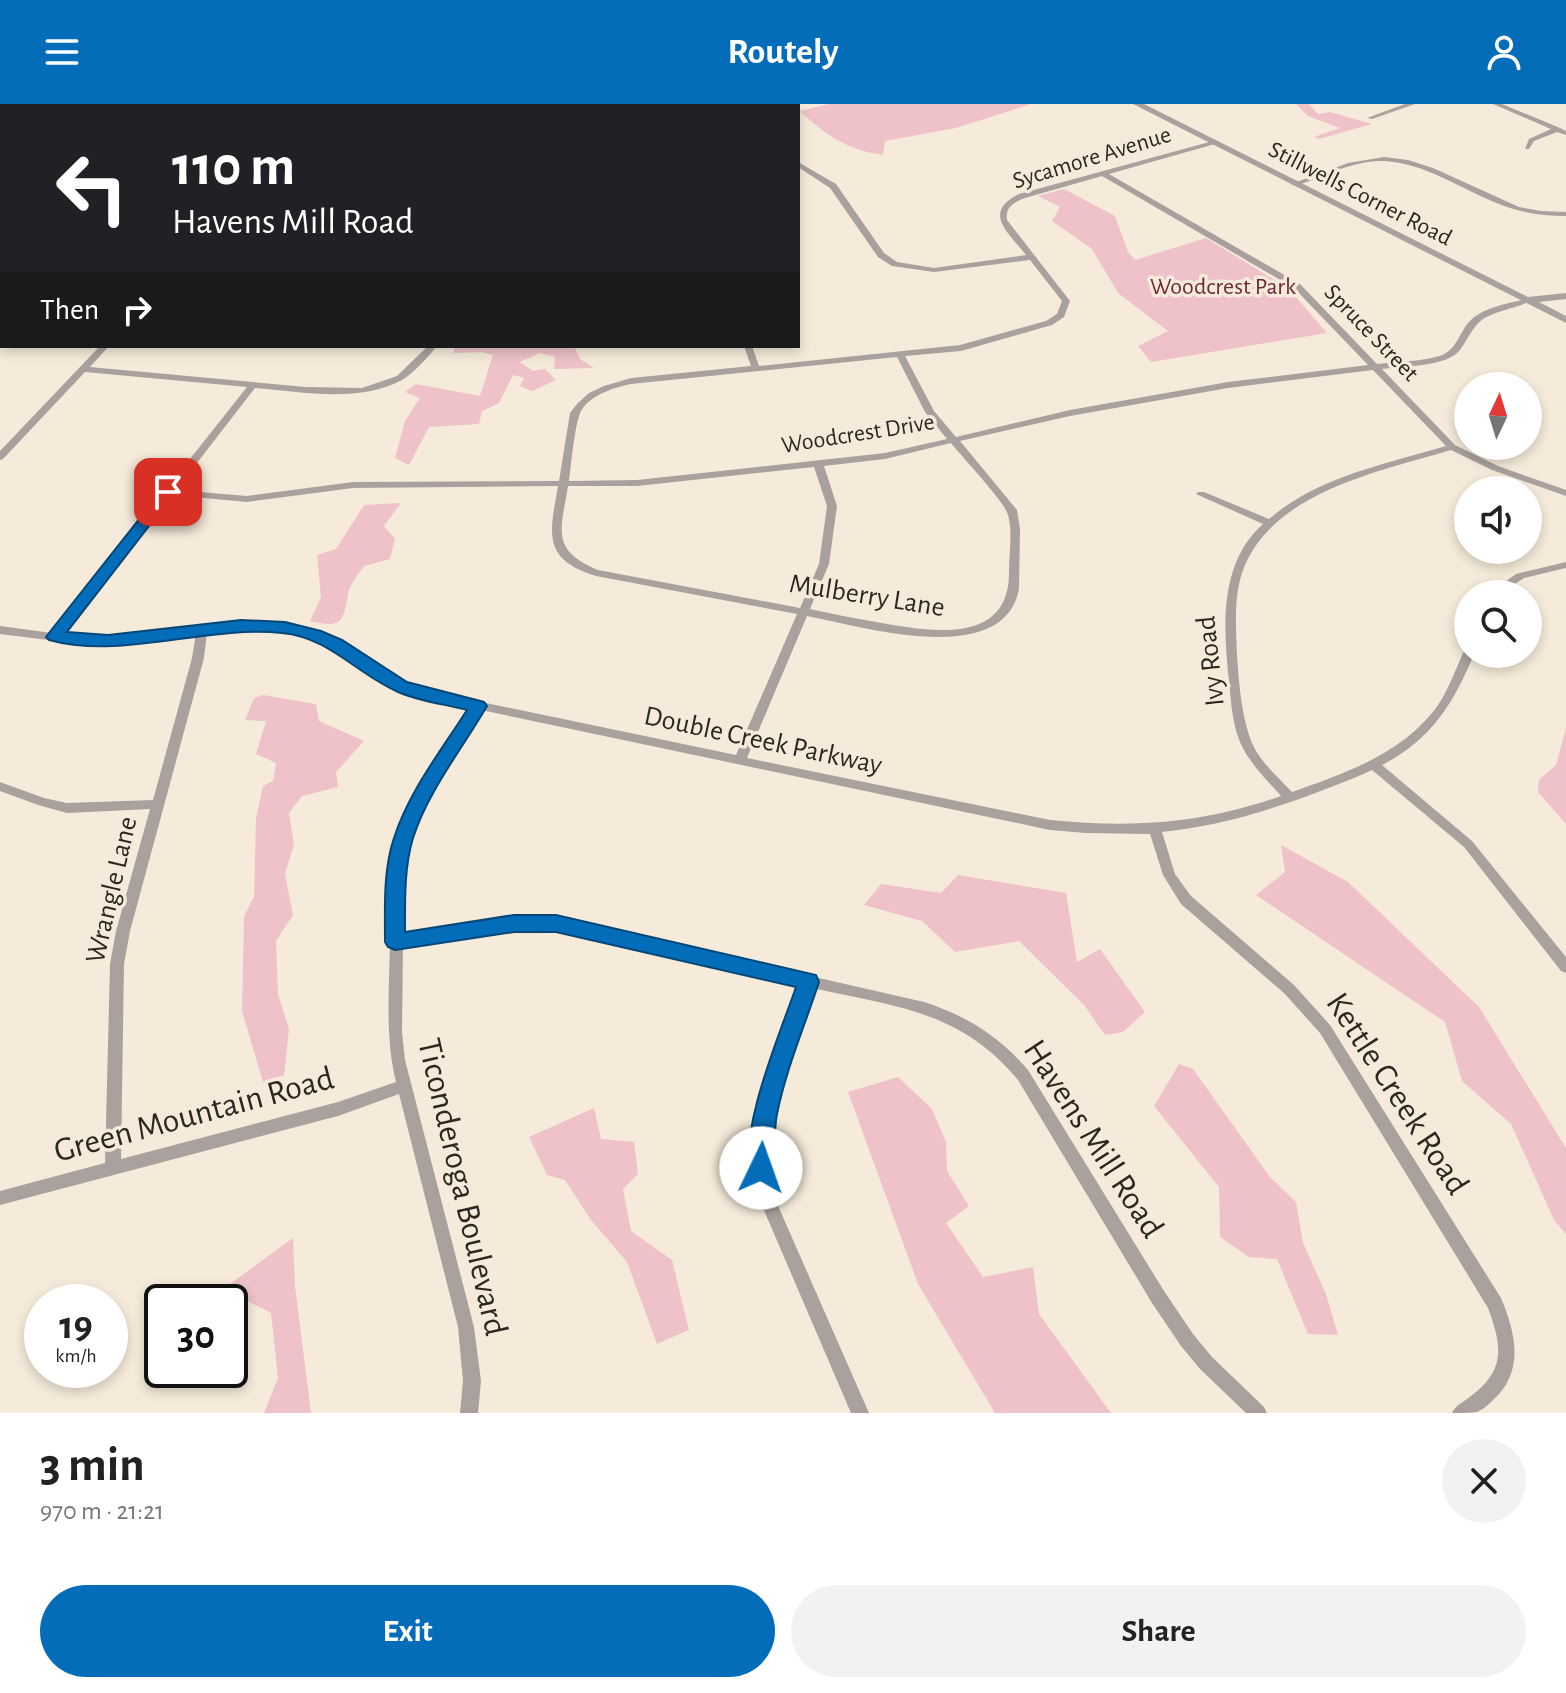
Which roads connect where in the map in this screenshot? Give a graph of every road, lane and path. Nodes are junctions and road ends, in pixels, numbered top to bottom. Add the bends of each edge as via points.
1 (1137, 104) edge
2 (1412, 104) edge
3 (1496, 104) edge
4 (1370, 118) dead end
5 (1562, 131) edge
6 (1213, 143) junction
7 (1527, 148) dead end
8 (800, 165) edge
9 (1104, 174) junction
10 (1295, 184) junction
11 (1566, 214) edge
12 (1032, 257) junction
13 (1562, 297) edge
14 (1526, 301) junction
15 (1561, 317) edge
16 (103, 348) edge
17 (431, 348) edge
18 (749, 348) edge
19 (900, 354) junction
20 (1376, 367) junction
21 (756, 368) junction
22 (83, 369) junction
23 (253, 385) junction
24 (954, 440) junction
25 (1452, 447) junction
26 (0, 457) edge
27 (818, 463) junction
28 (563, 484) junction
29 (168, 492) junction
30 (1566, 493) edge
31 (1201, 494) dead end
32 (1267, 522) junction
33 (569, 560) joint
34 (1566, 565) edge
35 (1514, 580) edge
36 (803, 612) junction
37 (0, 630) edge
38 (202, 630) junction
39 (55, 637) junction
40 (1463, 668) edge
41 (478, 706) junction
42 (740, 761) junction
43 (1375, 766) junction
44 (0, 786) edge
45 (1291, 798) junction
46 (158, 804) junction
47 (1155, 830) junction
48 (395, 942) junction
49 (1566, 967) edge
50 (808, 982) junction
51 (403, 1086) junction
52 (113, 1168) junction
53 (0, 1198) edge
54 (469, 1413) edge
55 (860, 1413) edge
56 (1258, 1413) edge
57 (1461, 1413) edge

1 - 6 street, Stillwells Corner Road
2 - 4 street
3 - 5 street
5 - 7 street via 1531,140
6 - 9 street, Sycamore Avenue
6 - 10 street, Stillwells Corner Road
8 - 12 street via 833,186 881,255 895,264 934,270
9 - 12 street, Sycamore Avenue via 1007,204 1003,220
9 - 20 street, Spruce Street via 1293,283
10 - 11 street via 1364,161 1393,160 1514,210
10 - 14 street, Stillwells Corner Road
12 - 19 street, Sycamore Avenue via 1064,295 1065,309 1056,319 967,347
13 - 14 street
13 - 15 street via 1550,302
14 - 15 street, Stillwells Corner Road
14 - 20 street, Woodcrest Drive via 1478,319 1447,357
16 - 22 street
17 - 23 street via 400,378 375,389
18 - 21 street
19 - 21 street, Sycamore Avenue
19 - 24 street, Mulberry Lane via 924,405
20 - 24 street, Woodcrest Drive via 1228,385
20 - 25 street, Spruce Street
21 - 28 street, Sycamore Avenue via 631,381 596,392 575,413
22 - 23 street
22 - 26 street
23 - 29 street
24 - 27 street, Woodcrest Drive via 885,456
24 - 36 street, Mulberry Lane via 1007,501 1015,518 1013,590 1002,613 974,630 937,635
25 - 30 street, Spruce Street
25 - 32 street, Ivy Road via 1314,492
27 - 28 street, Woodcrest Drive via 637,483
27 - 36 street via 832,512 824,564
28 - 29 street, Woodcrest Drive via 353,485 247,499
28 - 33 street, Sycamore Avenue via 555,535
29 - 39 street
31 - 32 street
32 - 45 street, Ivy Road via 1234,577 1228,635 1247,744
33 - 36 street, Mulberry Lane via 606,575
34 - 35 street
36 - 42 street
37 - 39 street, Double Creek Parkway
38 - 39 street, Double Creek Parkway via 108,640
38 - 41 street, Double Creek Parkway via 256,625 306,632 336,644 402,687
38 - 46 street, Wrangle Lane
40 - 43 street, Double Creek Parkway via 1442,710 1414,739
41 - 42 street, Double Creek Parkway
41 - 48 street, Ticonderoga Boulevard via 421,798 403,839 395,890
42 - 47 street, Double Creek Parkway via 1050,825
43 - 45 street, Double Creek Parkway
43 - 49 street via 1468,844
44 - 46 street via 67,808
45 - 47 street, Double Creek Parkway via 1232,818
46 - 52 street, Wrangle Lane via 117,964
47 - 57 street, Kettle Creek Road via 1169,875 1186,900 1289,989 1325,1029 1495,1304 1506,1334 1505,1368 1491,1395
48 - 50 street, Havens Mill Road via 556,923
48 - 51 street, Ticonderoga Boulevard via 395,1032
50 - 55 street via 766,1110 761,1168 771,1208
50 - 56 street, Havens Mill Road via 942,1013 997,1045 1023,1075 1187,1340
51 - 52 street, Green Mountain Road via 338,1109
51 - 54 street, Ticonderoga Boulevard via 466,1327 472,1381
52 - 53 street, Green Mountain Road

